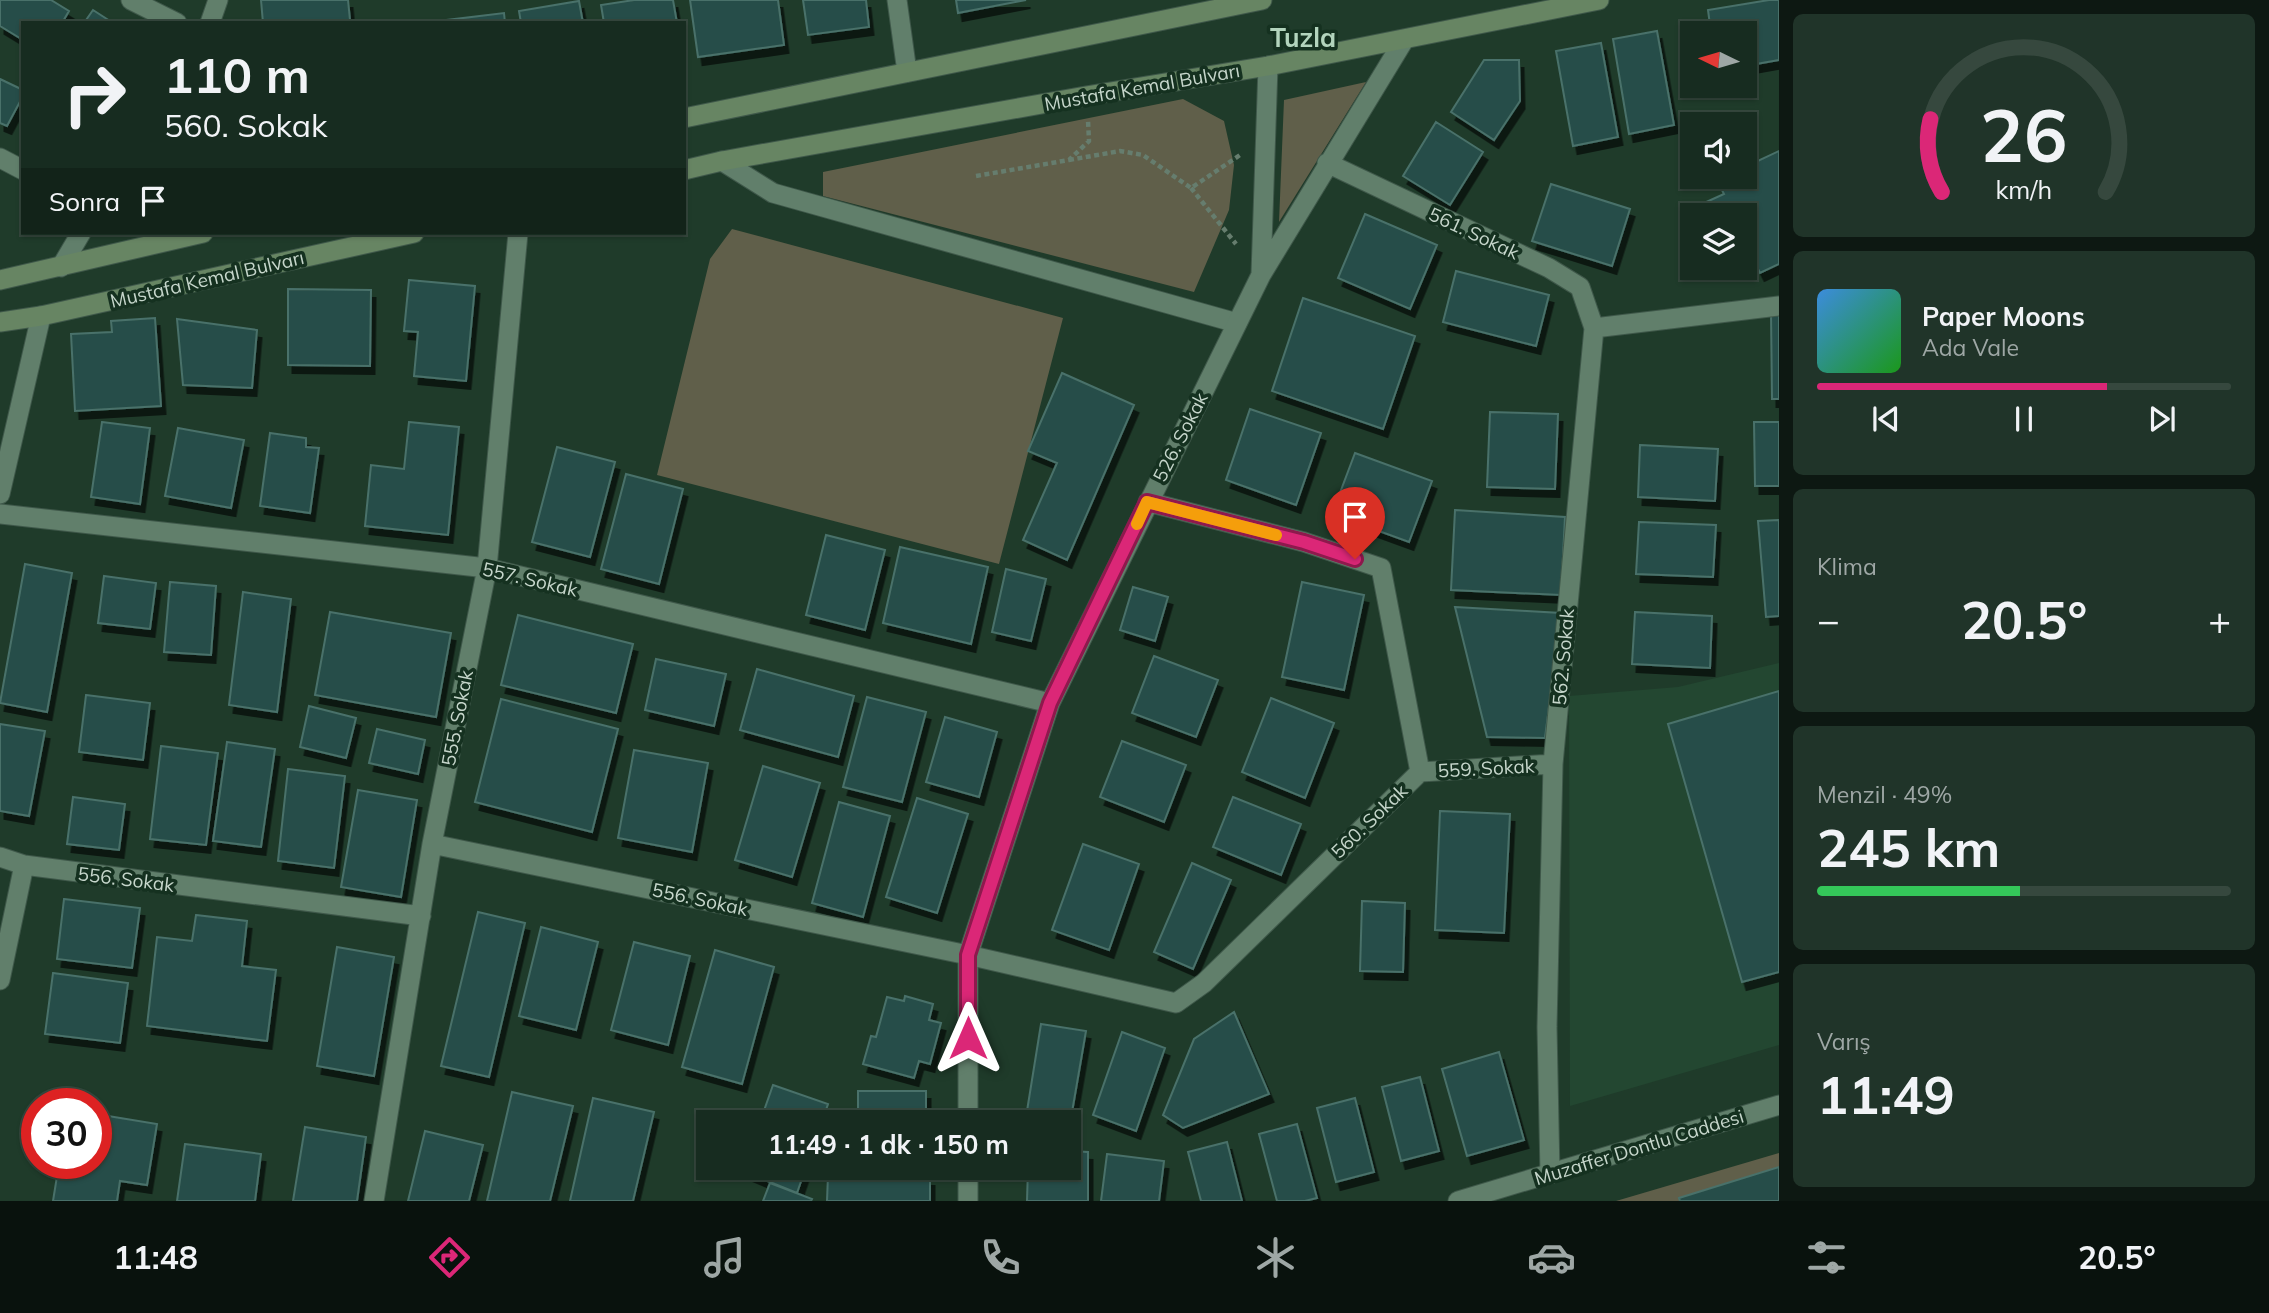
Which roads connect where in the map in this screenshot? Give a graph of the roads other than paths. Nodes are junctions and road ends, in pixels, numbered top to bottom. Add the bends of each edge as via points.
1 (131, 0) edge
2 (218, 0) edge
3 (897, 0) edge
4 (1262, 0) edge
5 (1599, 0) edge
6 (173, 21) edge
7 (211, 21) edge
8 (1404, 40) junction
9 (1268, 66) junction
10 (908, 72) junction
11 (686, 118) edge
12 (0, 158) edge
13 (722, 161) junction
14 (1327, 163) junction
15 (21, 169) edge
16 (686, 170) edge
17 (80, 235) edge
18 (195, 235) edge
19 (405, 235) edge
20 (518, 235) edge
21 (61, 267) junction
22 (1261, 275) junction
23 (0, 280) edge
24 (1779, 306) edge
25 (41, 316) junction
26 (0, 322) edge
27 (1237, 323) junction
28 (1594, 328) junction
29 (0, 494) edge
30 (1147, 502) junction
31 (0, 514) edge
32 (487, 568) junction
33 (1050, 703) junction
34 (1553, 764) junction
35 (1420, 772) junction
36 (432, 844) junction
37 (0, 857) edge
38 (24, 866) junction
39 (421, 916) junction
40 (968, 955) junction
41 (0, 980) edge
42 (1779, 1105) edge
43 (968, 1110) edge
44 (1550, 1174) junction
45 (968, 1180) edge
46 (374, 1201) edge
47 (968, 1201) edge
48 (1458, 1201) edge

1 - 6 street
2 - 7 street
3 - 10 street
4 - 10 main road
5 - 8 main road, Mustafa Kemal Bulvarı
8 - 9 main road, Mustafa Kemal Bulvarı
8 - 14 street, 526. Sokak
9 - 13 main road, Mustafa Kemal Bulvarı
9 - 22 street
10 - 11 main road
12 - 15 street
13 - 16 main road, Mustafa Kemal Bulvarı
13 - 27 street via 773,193
14 - 22 street, 526. Sokak
14 - 28 street, 561. Sokak via 1580,287
17 - 21 street
18 - 21 main road
19 - 25 main road, Mustafa Kemal Bulvarı
20 - 32 street, 555. Sokak
21 - 23 main road
22 - 27 street, 526. Sokak
24 - 28 street
25 - 26 main road, Mustafa Kemal Bulvarı
25 - 29 street
27 - 30 street, 526. Sokak
28 - 34 street, 562. Sokak
30 - 33 street, 526. Sokak
30 - 35 street, 560. Sokak via 1304,542 1381,568
31 - 32 street, 557. Sokak
32 - 33 street, 557. Sokak
32 - 36 street, 555. Sokak
33 - 40 street, 526. Sokak
34 - 35 street, 559. Sokak
34 - 44 street, 562. Sokak via 1547,1027
35 - 40 street, 560. Sokak via 1204,983 1176,1003
36 - 39 street, 555. Sokak
36 - 40 street, 556. Sokak
37 - 38 street, 556. Sokak
38 - 39 street, 556. Sokak
38 - 41 street
39 - 46 street, 555. Sokak
40 - 43 street, 526. Sokak
42 - 44 street, Muzaffer Dontlu Caddesi
44 - 48 street, Muzaffer Dontlu Caddesi
45 - 47 street

